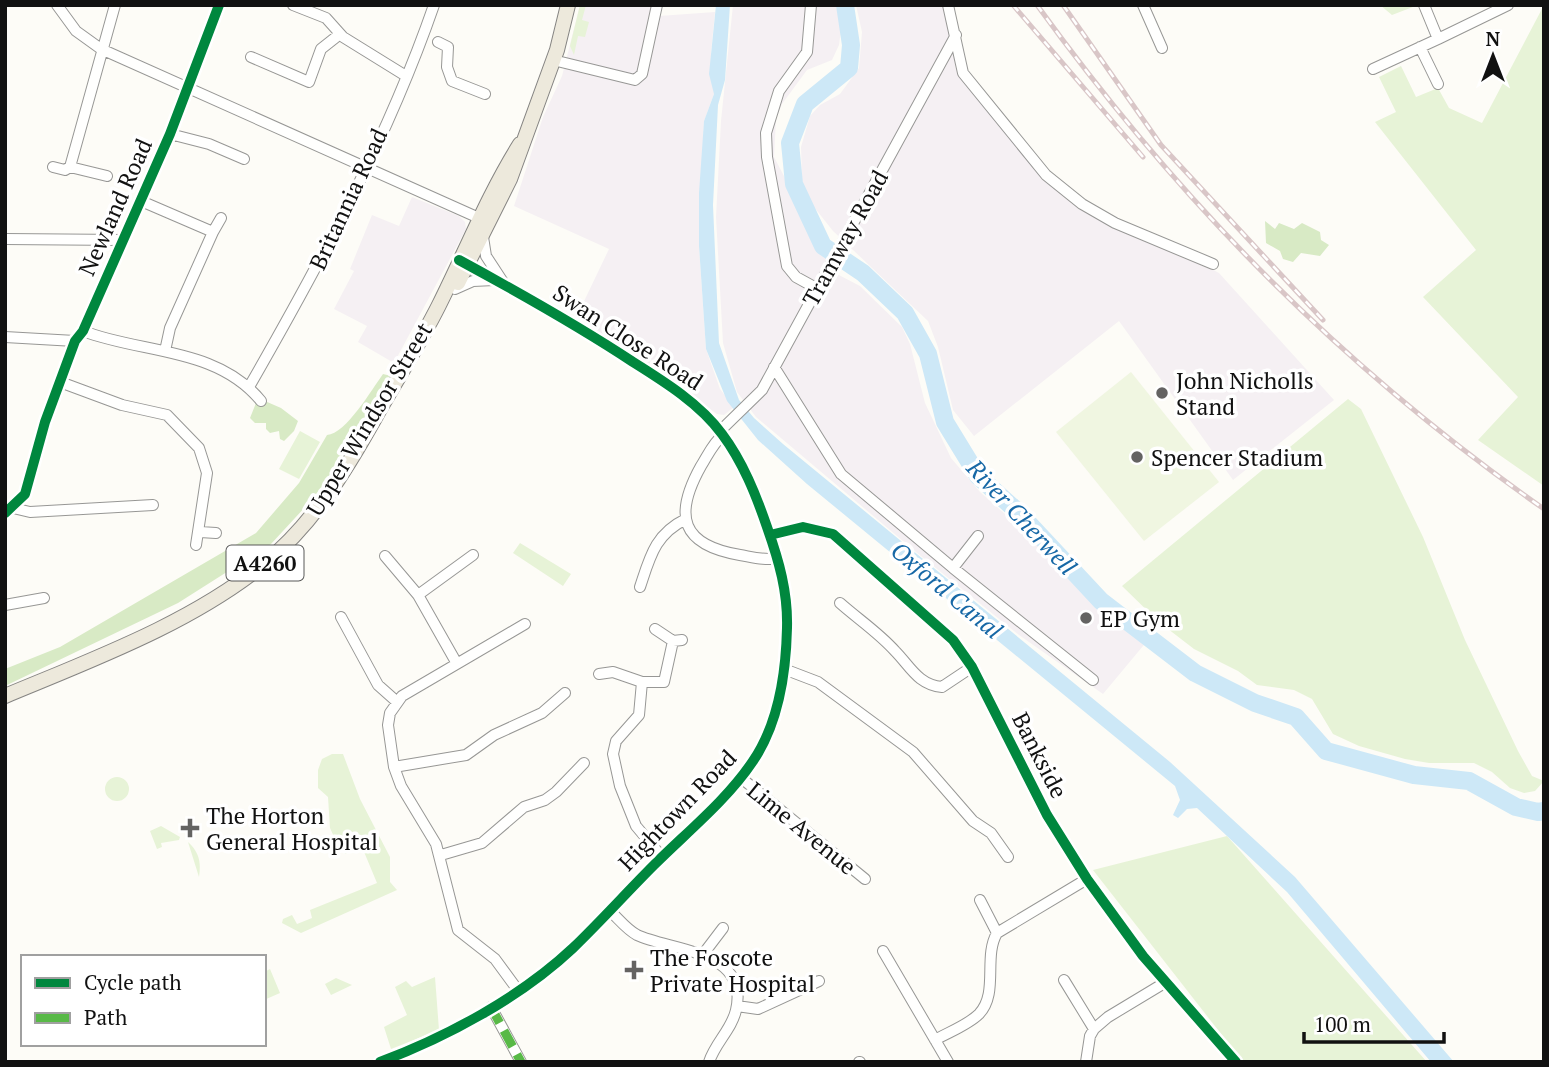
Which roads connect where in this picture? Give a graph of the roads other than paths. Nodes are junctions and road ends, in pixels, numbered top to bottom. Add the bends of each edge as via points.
1 (57, 5) edge
2 (115, 5) edge
3 (219, 5) edge
4 (293, 5) edge
5 (434, 5) edge
6 (568, 5) edge
7 (657, 5) edge
8 (811, 5) edge
9 (948, 5) edge
10 (1143, 5) edge
11 (1423, 5) edge
12 (1508, 5) edge
13 (340, 34) junction
14 (956, 35) junction
15 (1438, 39) junction
16 (438, 42) dead end
17 (1420, 47) junction
18 (1162, 48) dead end
19 (100, 49) junction
20 (250, 57) dead end
21 (551, 65) junction
22 (1373, 69) dead end
23 (406, 76) junction
24 (1438, 84) dead end
25 (186, 86) junction
26 (485, 94) dead end
27 (170, 134) junction
28 (244, 159) dead end
29 (70, 165) junction
30 (365, 166) junction
31 (53, 167) dead end
32 (107, 176) dead end
33 (141, 201) junction
34 (220, 218) dead end
35 (482, 225) junction
36 (213, 232) junction
37 (5, 239) edge
38 (124, 240) junction
39 (463, 262) junction
40 (1213, 264) dead end
41 (506, 286) junction
42 (816, 288) junction
43 (455, 289) junction
44 (440, 303) junction
45 (83, 331) junction
46 (5, 337) edge
47 (75, 341) junction
48 (165, 351) junction
49 (775, 368) junction
50 (60, 382) junction
51 (249, 387) junction
52 (261, 401) dead end
53 (722, 433) junction
54 (153, 505) dead end
55 (9, 511) edge
56 (686, 519) junction
57 (200, 532) junction
58 (216, 533) dead end
59 (770, 535) junction
60 (978, 536) dead end
61 (196, 545) dead end
62 (473, 555) dead end
63 (385, 556) dead end
64 (778, 558) junction
65 (953, 568) junction
66 (640, 587) dead end
67 (418, 595) junction
68 (44, 598) dead end
69 (840, 603) dead end
70 (5, 605) edge
71 (341, 617) dead end
72 (656, 629) dead end
73 (522, 641) dead end
74 (456, 662) junction
75 (972, 667) junction
76 (784, 668) junction
77 (599, 674) dead end
78 (1093, 680) dead end
79 (642, 682) junction
80 (546, 692) dead end
81 (565, 693) dead end
82 (5, 696) edge
83 (396, 701) junction
84 (554, 702) junction
85 (567, 763) dead end
86 (394, 767) junction
87 (740, 778) junction
88 (441, 855) junction
89 (662, 857) junction
90 (1008, 858) dead end
91 (865, 879) dead end
92 (1087, 879) junction
93 (979, 900) dead end
94 (609, 910) junction
95 (723, 928) dead end
96 (997, 933) junction
97 (883, 951) dead end
98 (704, 953) junction
99 (1064, 980) dead end
100 (819, 981) dead end
101 (1166, 982) junction
102 (517, 989) junction
103 (737, 1006) junction
104 (491, 1007) junction
105 (1094, 1029) junction
106 (935, 1040) junction
107 (1233, 1061) edge
108 (380, 1062) edge
109 (522, 1062) edge
110 (709, 1062) edge
111 (948, 1062) edge
112 (1086, 1062) edge

1 - 19 street via 76,31
2 - 19 street
3 - 25 street, Newland Road
4 - 13 street via 326,18
5 - 23 street, Britannia Road
6 - 21 main road, A4260
7 - 21 street via 642,74 630,81
8 - 42 street via 807,52 775,99 765,148 787,266
9 - 14 street
10 - 18 street
11 - 15 street
12 - 15 street
13 - 20 street via 321,49 309,82
13 - 23 street
14 - 40 street via 963,73 1059,187 1115,222
14 - 42 street, Tramway Road
15 - 17 street
16 - 26 street via 448,47 452,80
17 - 22 street
17 - 24 street
19 - 25 street
19 - 29 street
21 - 35 main road, Upper Windsor Street / A4260 via 510,179
23 - 30 street, Britannia Road
25 - 27 street, Newland Road
25 - 30 street
27 - 28 street
27 - 33 street, Newland Road
29 - 31 street via 65,170
29 - 32 street
30 - 35 street
30 - 51 street, Britannia Road via 303,294
33 - 36 street
33 - 38 street, Newland Road
34 - 36 street
35 - 39 main road, Upper Windsor Street / A4260
35 - 41 street, Swan Close Road via 486,256
36 - 48 street via 170,328
37 - 38 street
38 - 45 street, Newland Road
39 - 41 street, Swan Close Road
39 - 43 main road, Upper Windsor Street / A4260
39 - 44 main road, Upper Windsor Street / A4260
41 - 43 street, Swan Close Road via 490,279
41 - 53 street, Swan Close Road via 657,377
42 - 49 street, Tramway Road
43 - 44 main road, Upper Windsor Street / A4260
44 - 82 main road, Upper Windsor Street / A4260 via 342,472 315,512 283,547 242,580 193,610
45 - 47 street, Newland Road
45 - 48 street
46 - 47 street
47 - 50 street, Newland Road
48 - 51 street via 206,361
49 - 53 street, Tramway Road via 754,400
49 - 65 street via 841,474
50 - 55 street, Newland Road via 25,494
50 - 57 street via 122,405 158,411 185,431 207,466
51 - 52 street
53 - 56 street, Tramway Road via 690,486 684,505
53 - 59 street, Hightown Road via 753,489
54 - 55 street via 139,500
56 - 64 street via 699,540 712,549
56 - 66 street via 656,542
57 - 58 street
57 - 61 street
59 - 64 street, Hightown Road
59 - 75 street, Bankside via 803,527 833,534 943,630
60 - 65 street
62 - 67 street
63 - 67 street
64 - 76 street, Hightown Road via 788,606
65 - 78 street
67 - 74 street
68 - 70 street
69 - 75 street via 930,686 942,688
71 - 83 street via 378,685
72 - 79 street via 677,641 664,682
73 - 74 street via 520,627
74 - 83 street
75 - 92 street, Bankside via 1047,815
76 - 87 street, Hightown Road via 774,722
76 - 90 street via 818,682 913,752 973,821 991,833
77 - 79 street via 612,672
79 - 89 street via 639,715 616,741 613,754 636,826
80 - 84 street
81 - 84 street
83 - 86 street via 388,725
84 - 86 street via 466,755
85 - 88 street via 581,767 556,792 524,807 482,843
86 - 88 street
87 - 89 street, Hightown Road
87 - 91 street, Lime Avenue
88 - 102 street via 458,930 495,958
89 - 94 street, Hightown Road
92 - 96 street
92 - 101 street, Bankside
93 - 96 street
94 - 98 street via 636,934
94 - 102 street, Hightown Road via 571,949
95 - 98 street
96 - 106 street via 990,948 984,1007
97 - 106 street
98 - 103 street via 731,978
99 - 105 street
100 - 103 street via 758,1009
101 - 105 street
101 - 107 street, Bankside
102 - 104 street, Hightown Road
103 - 110 street
104 - 108 street, Hightown Road
104 - 109 street
105 - 112 street
106 - 111 street

